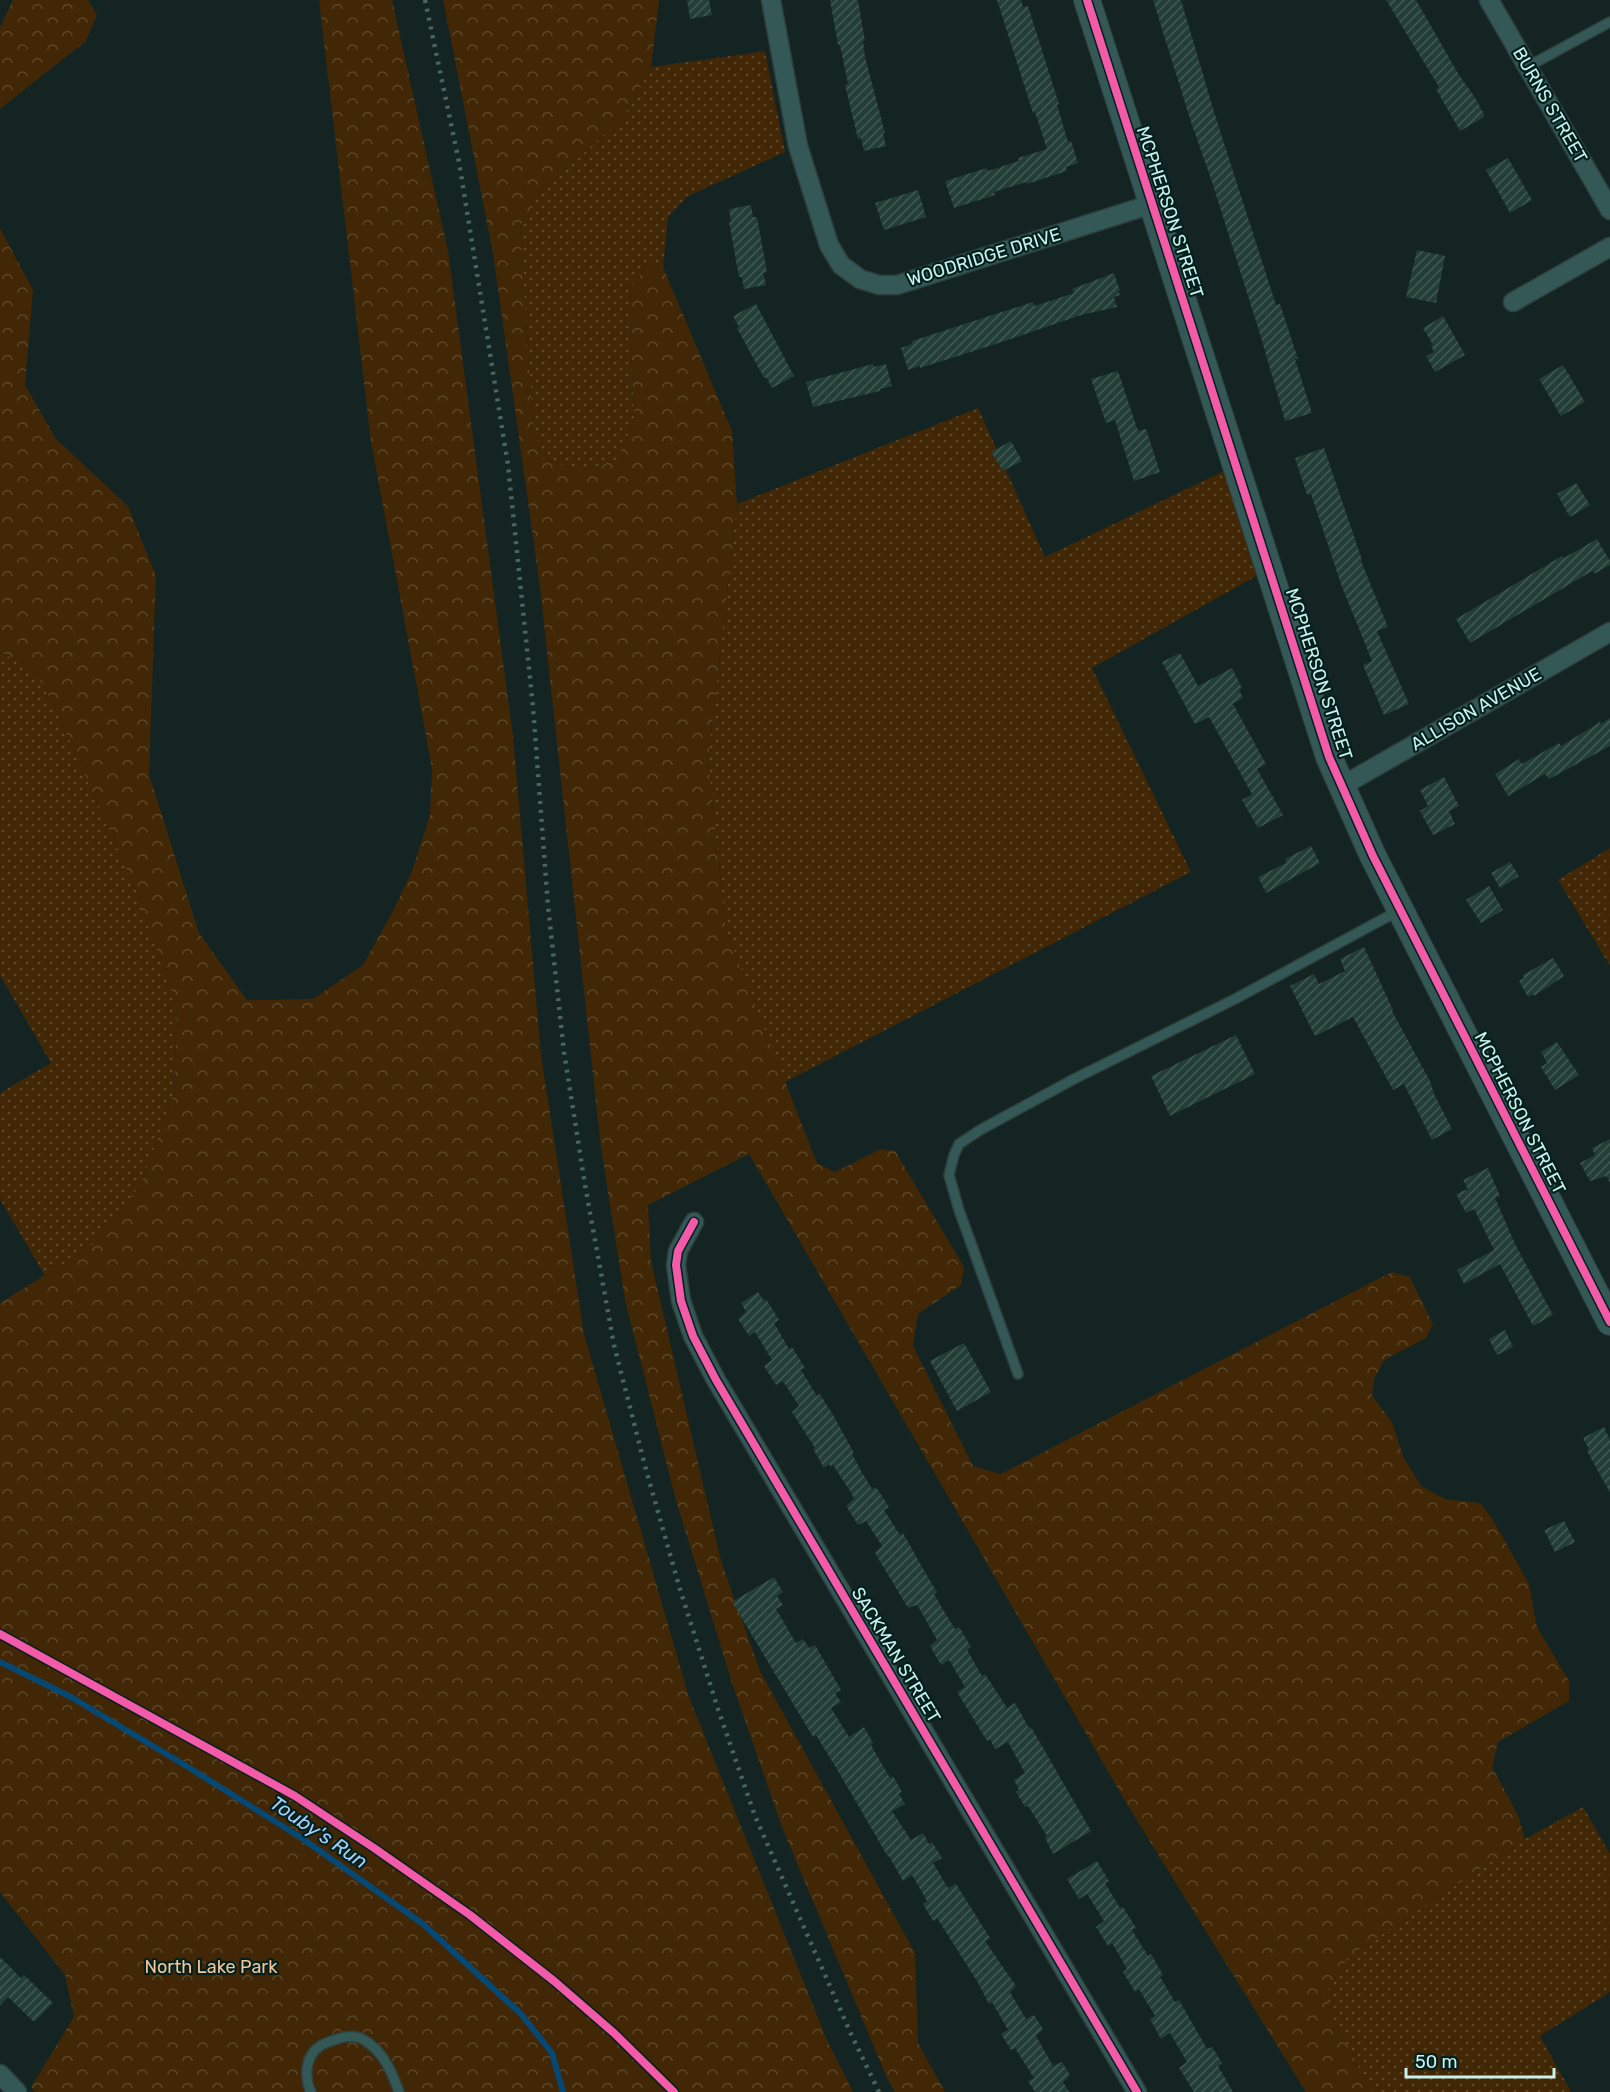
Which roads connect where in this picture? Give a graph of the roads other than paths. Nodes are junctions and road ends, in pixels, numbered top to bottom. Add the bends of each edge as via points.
1 (771, 0) edge
2 (1088, 0) edge
3 (1489, 0) edge
4 (1610, 22) edge
5 (1527, 67) junction
6 (1152, 204) junction
7 (1610, 210) edge
8 (1610, 247) edge
9 (1513, 302) dead end
10 (1610, 632) edge
11 (1342, 786) junction
12 (1400, 909) junction
13 (694, 1222) dead end
14 (1610, 1322) edge
15 (1018, 1374) dead end
16 (0, 2074) edge
17 (17, 2092) edge
18 (310, 2092) edge
19 (399, 2092) edge
20 (1137, 2092) edge

1 - 6 street, WOODRIDGE DRIVE via 798,146 829,245 842,265 860,279 897,285
2 - 6 street, MCPHERSON STREET
3 - 5 street, BURNS STREET
4 - 5 lane
5 - 7 street, BURNS STREET
6 - 11 street, MCPHERSON STREET via 1315,716
8 - 9 street
10 - 11 street, ALLISON AVENUE
11 - 12 street, MCPHERSON STREET
12 - 14 street, MCPHERSON STREET
12 - 15 lane via 1235,999 1074,1079 959,1144 949,1174
13 - 20 street, SACKMAN STREET via 678,1251 676,1265 681,1301 693,1336
16 - 17 street
18 - 19 lane via 305,2072 311,2056 320,2046 343,2037 362,2038 376,2048

